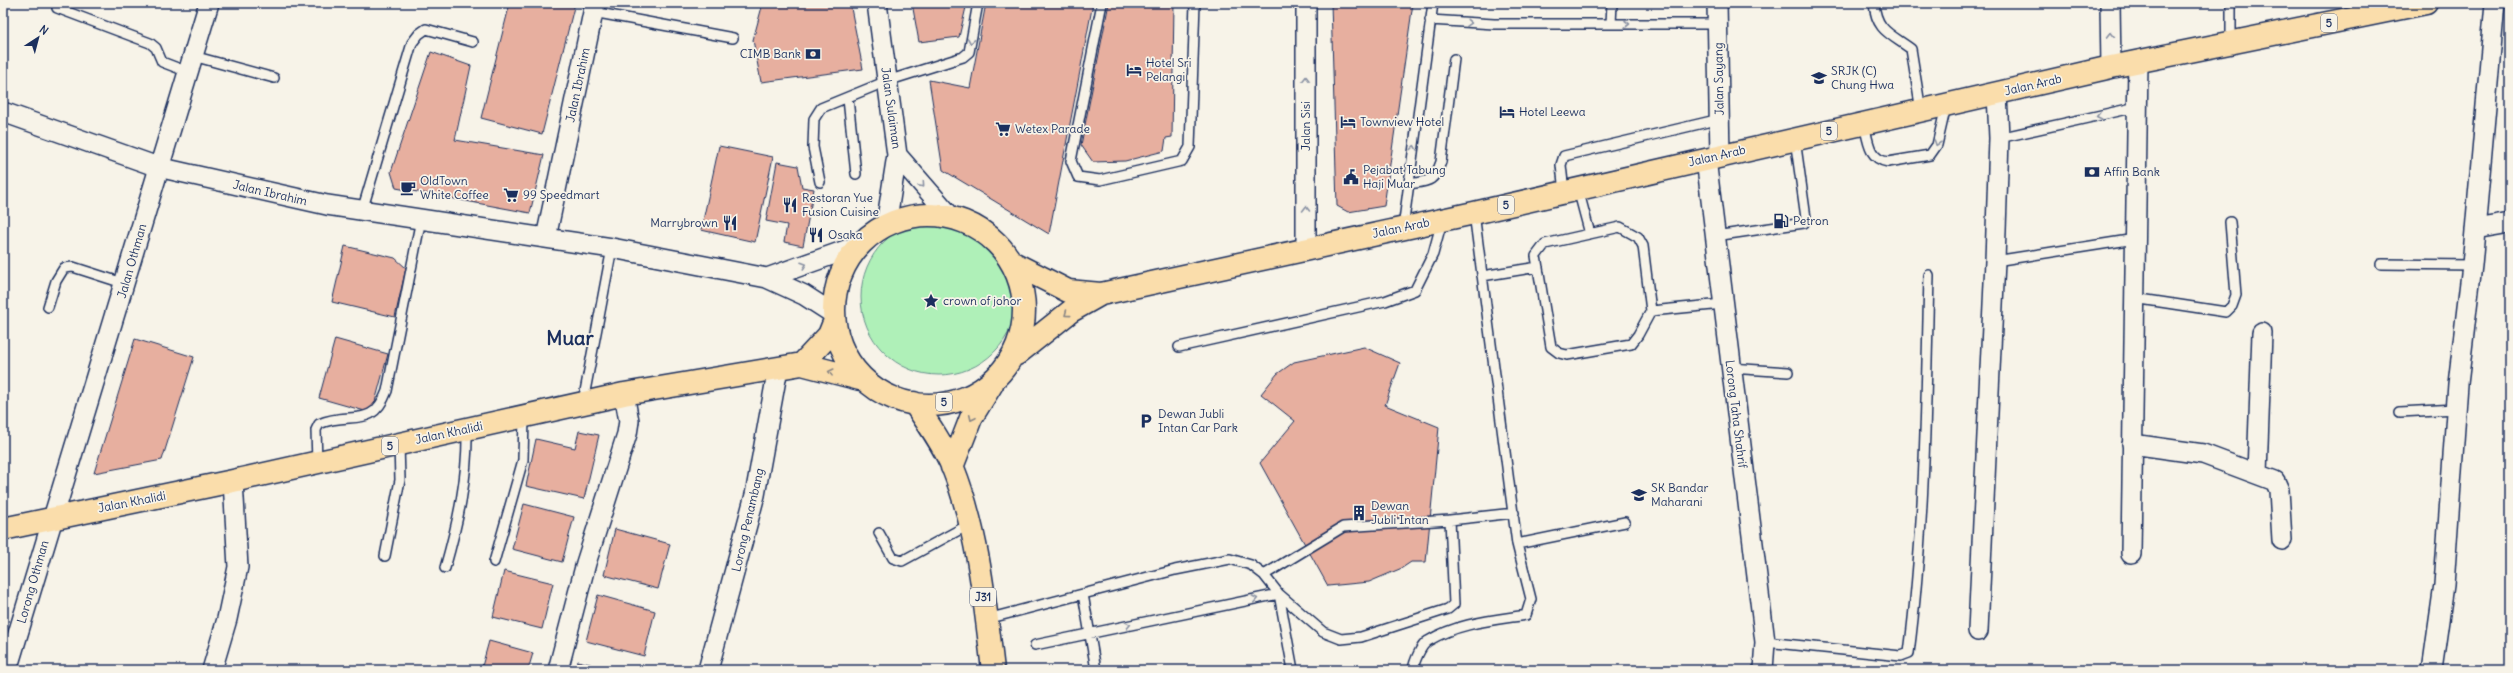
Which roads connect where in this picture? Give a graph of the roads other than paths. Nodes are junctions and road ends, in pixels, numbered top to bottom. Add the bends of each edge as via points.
1 (209, 3) edge
2 (877, 3) edge
3 (978, 3) edge
4 (1102, 3) edge
5 (1195, 3) edge
6 (1306, 3) edge
7 (1433, 3) edge
8 (1612, 3) edge
9 (1717, 3) edge
10 (1874, 3) edge
11 (2110, 3) edge
12 (2231, 3) edge
13 (2426, 3) edge
14 (2495, 3) edge
15 (57, 8) dead end
16 (594, 8) edge
17 (1430, 20) junction
18 (1611, 24) junction
19 (1718, 24) junction
20 (733, 38) dead end
21 (473, 42) dead end
22 (2231, 43) junction
23 (1454, 59) dead end
24 (2138, 62) junction
25 (190, 64) junction
26 (2111, 67) junction
27 (274, 78) dead end
28 (887, 81) junction
29 (1997, 93) junction
30 (848, 99) junction
31 (1946, 105) junction
32 (2137, 107) junction
33 (1921, 111) junction
34 (3, 112) edge
35 (1720, 119) junction
36 (1864, 124) junction
37 (1795, 138) junction
38 (1999, 138) junction
39 (898, 155) junction
40 (1713, 157) junction
41 (158, 167) junction
42 (856, 174) dead end
43 (820, 182) dead end
44 (1409, 184) junction
45 (1571, 190) junction
46 (362, 211) junction
47 (1474, 213) junction
48 (951, 217) junction
49 (421, 219) junction
50 (1443, 219) junction
51 (2230, 222) dead end
52 (2510, 223) edge
53 (886, 225) junction
54 (1403, 228) junction
55 (2475, 229) junction
56 (1590, 234) junction
57 (1715, 236) junction
58 (546, 238) junction
59 (2134, 239) junction
60 (857, 246) junction
61 (612, 248) junction
62 (1306, 248) junction
63 (1995, 261) junction
64 (1013, 263) junction
65 (2381, 264) dead end
66 (2472, 264) junction
67 (1538, 267) junction
68 (1929, 275) dead end
69 (1482, 276) junction
70 (767, 278) junction
71 (126, 284) junction
72 (1101, 294) junction
73 (2134, 298) junction
74 (1723, 304) junction
75 (48, 307) dead end
76 (1651, 311) junction
77 (833, 319) junction
78 (2262, 333) dead end
79 (1179, 347) dead end
80 (1017, 354) junction
81 (802, 364) junction
82 (778, 368) junction
83 (1730, 368) junction
84 (1788, 372) dead end
85 (1000, 373) junction
86 (860, 379) junction
87 (624, 394) junction
88 (914, 403) junction
89 (583, 404) junction
90 (2456, 409) junction
91 (2400, 412) dead end
92 (524, 417) junction
93 (467, 429) junction
94 (399, 444) junction
95 (2132, 444) junction
96 (317, 463) junction
97 (952, 467) junction
98 (2257, 473) junction
99 (233, 481) junction
100 (1514, 513) junction
101 (52, 518) junction
102 (1450, 520) junction
103 (1625, 522) dead end
104 (970, 524) junction
105 (3, 529) edge
106 (879, 533) dead end
107 (2282, 540) dead end
108 (1517, 544) junction
109 (2131, 554) dead end
110 (385, 556) dead end
111 (494, 562) dead end
112 (445, 568) dead end
113 (1264, 575) junction
114 (1083, 594) junction
115 (1279, 594) junction
116 (987, 619) junction
117 (1978, 631) dead end
118 (1090, 633) junction
119 (1765, 642) junction
120 (1035, 645) dead end
121 (7, 670) edge
122 (212, 670) edge
123 (558, 670) edge
124 (708, 670) edge
125 (993, 670) edge
126 (1096, 670) edge
127 (1293, 670) edge
128 (1413, 670) edge
129 (1763, 670) edge
130 (2432, 670) edge

1 - 25 street, Jalan Othman
2 - 28 street, Jalan Sulaiman
3 -> 28 lane via 969,52 963,57
4 - 5 lane via 1071,161 1078,177 1100,180 1182,161 1190,147
62 -> 6 street, Jalan Sisi
7 - 17 lane
8 - 18 lane
9 - 19 street, Jalan Sayang
10 - 33 lane via 1875,16 1887,34 1911,49
26 -> 11 street
12 - 22 lane
13 - 22 main road, Jalan Arab / 5
14 - 55 street
15 - 25 lane via 150,43 156,48 162,62
16 - 20 lane
16 - 58 street, Jalan Ibrahim
17 -> 18 lane via 1494,24
44 -> 17 lane
18 -> 19 lane
19 - 35 street, Jalan Sayang
21 - 46 lane via 426,29 412,43
22 - 24 main road, Jalan Arab / 5
23 - 44 lane via 1441,162 1437,175 1429,181
24 - 26 main road, Jalan Arab / 5
24 - 32 street
25 - 27 lane
25 - 41 street, Jalan Othman
26 - 29 main road, Jalan Arab / 5
28 - 30 lane
28 - 39 street, Jalan Sulaiman
29 - 31 main road, Jalan Arab / 5
29 - 38 street
30 - 42 lane
30 - 43 lane via 821,108 814,119 814,147
31 - 33 main road, Jalan Arab / 5
31 -> 36 lane via 1937,145 1930,155 1881,161 1870,150
32 -> 38 lane
32 - 59 street
33 - 36 main road, Jalan Arab / 5
34 - 41 street, Jalan Ibrahim
35 - 40 street, Jalan Sayang
35 - 45 lane via 1564,156 1561,166
36 - 37 main road, Jalan Arab / 5
37 - 40 main road, Jalan Arab / 5
37 - 57 lane via 1806,218 1804,223
38 - 63 street
39 -> 48 street, Jalan Sulaiman
39 - 53 street
40 - 45 main road, Jalan Arab / 5
40 - 57 street, Lorong Taha Shahrif
41 - 46 street, Jalan Ibrahim
41 - 71 street, Jalan Othman
44 - 54 lane
45 - 47 main road, Jalan Arab / 5
45 - 56 lane
46 - 49 street, Jalan Ibrahim
47 - 50 main road, Jalan Arab / 5
47 - 69 lane
48 - 53 main road via 907,217
48 - 64 main road via 975,226 996,242
49 - 58 street, Jalan Ibrahim
49 - 96 lane via 382,406 372,415 319,424 316,430
50 - 54 main road, Jalan Arab / 5
50 - 79 lane via 1433,254 1415,290 1385,301
51 - 73 lane via 2236,295 2232,306 2226,312
52 - 55 street
53 - 60 main road
54 - 62 main road, Jalan Arab / 5
55 - 66 street
56 - 67 lane via 1545,244 1536,256
56 - 76 lane via 1620,228 1638,237 1642,246
57 - 74 street, Lorong Taha Shahrif
58 - 61 street, Jalan Ibrahim
59 - 63 lane
59 - 73 street
70 -> 60 street
60 - 77 main road via 843,266 835,289
61 - 70 street, Jalan Ibrahim
61 - 89 lane
62 - 72 main road, Jalan Arab / 5
63 - 117 street
64 - 72 main road, Jalan Arab / 5 via 1068,291
64 - 80 main road via 1022,285 1026,308 1024,331
65 - 66 lane
66 - 90 street
67 - 69 lane
67 - 76 lane via 1551,347 1559,353 1567,355 1630,344
68 - 119 lane via 1925,464 1909,653 1901,656
69 - 100 lane
70 - 77 street, Jalan Ibrahim via 804,294
71 - 75 lane via 73,267 64,268 56,281
71 - 101 street, Jalan Othman
72 -> 80 main road, 5 via 1071,310
73 - 95 street
74 - 76 lane
74 - 83 street, Lorong Taha Shahrif
77 - 81 main road via 829,335
77 - 86 main road via 842,354
78 - 98 street
80 - 85 main road, 5
81 - 82 main road, Jalan Khalidi / 5
86 -> 81 main road, 5
82 - 87 main road, Jalan Khalidi / 5
82 - 124 street, Lorong Penambang via 755,495
83 - 84 lane
83 - 119 street, Lorong Taha Shahrif
85 - 88 main road, 5 via 982,389 962,399
85 -> 97 main road via 984,394 971,418
86 - 88 main road, 5 via 894,398
87 - 89 main road, Jalan Khalidi / 5
87 - 123 street via 629,421 627,434 586,564
88 - 97 main road, J31 via 929,424
89 - 92 main road, Jalan Khalidi / 5
90 - 91 lane
90 - 130 street via 2444,585
92 - 93 main road, Jalan Khalidi / 5
92 - 111 lane via 523,460
93 - 94 main road, Jalan Khalidi / 5
93 - 112 lane via 467,464 460,517
94 - 96 main road, Jalan Khalidi / 5
94 - 110 lane via 400,480
95 - 98 street via 2203,454
95 - 109 street
96 - 99 main road, Jalan Khalidi / 5
97 - 104 main road, J31
98 - 107 street via 2275,480 2279,490
99 - 101 main road, Jalan Khalidi / 5
99 - 122 street via 238,567 227,619
100 - 102 lane
100 - 108 lane
101 - 105 main road, Jalan Khalidi / 5
101 - 121 street, Lorong Othman
102 - 113 lane via 1343,527
102 - 115 lane via 1454,604 1448,609 1362,637 1341,639 1323,632
103 - 108 lane
104 - 106 lane via 902,561 893,558
104 - 116 main road, J31
108 - 128 lane via 1530,599 1526,615 1469,624 1427,641 1414,663
113 - 114 lane via 1251,565 1230,559
113 - 115 lane
114 - 116 lane
114 - 118 lane
118 -> 115 lane
115 - 127 lane
116 - 125 main road, J31
118 - 120 lane
118 - 126 lane
119 - 129 street, Lorong Taha Shahrif

